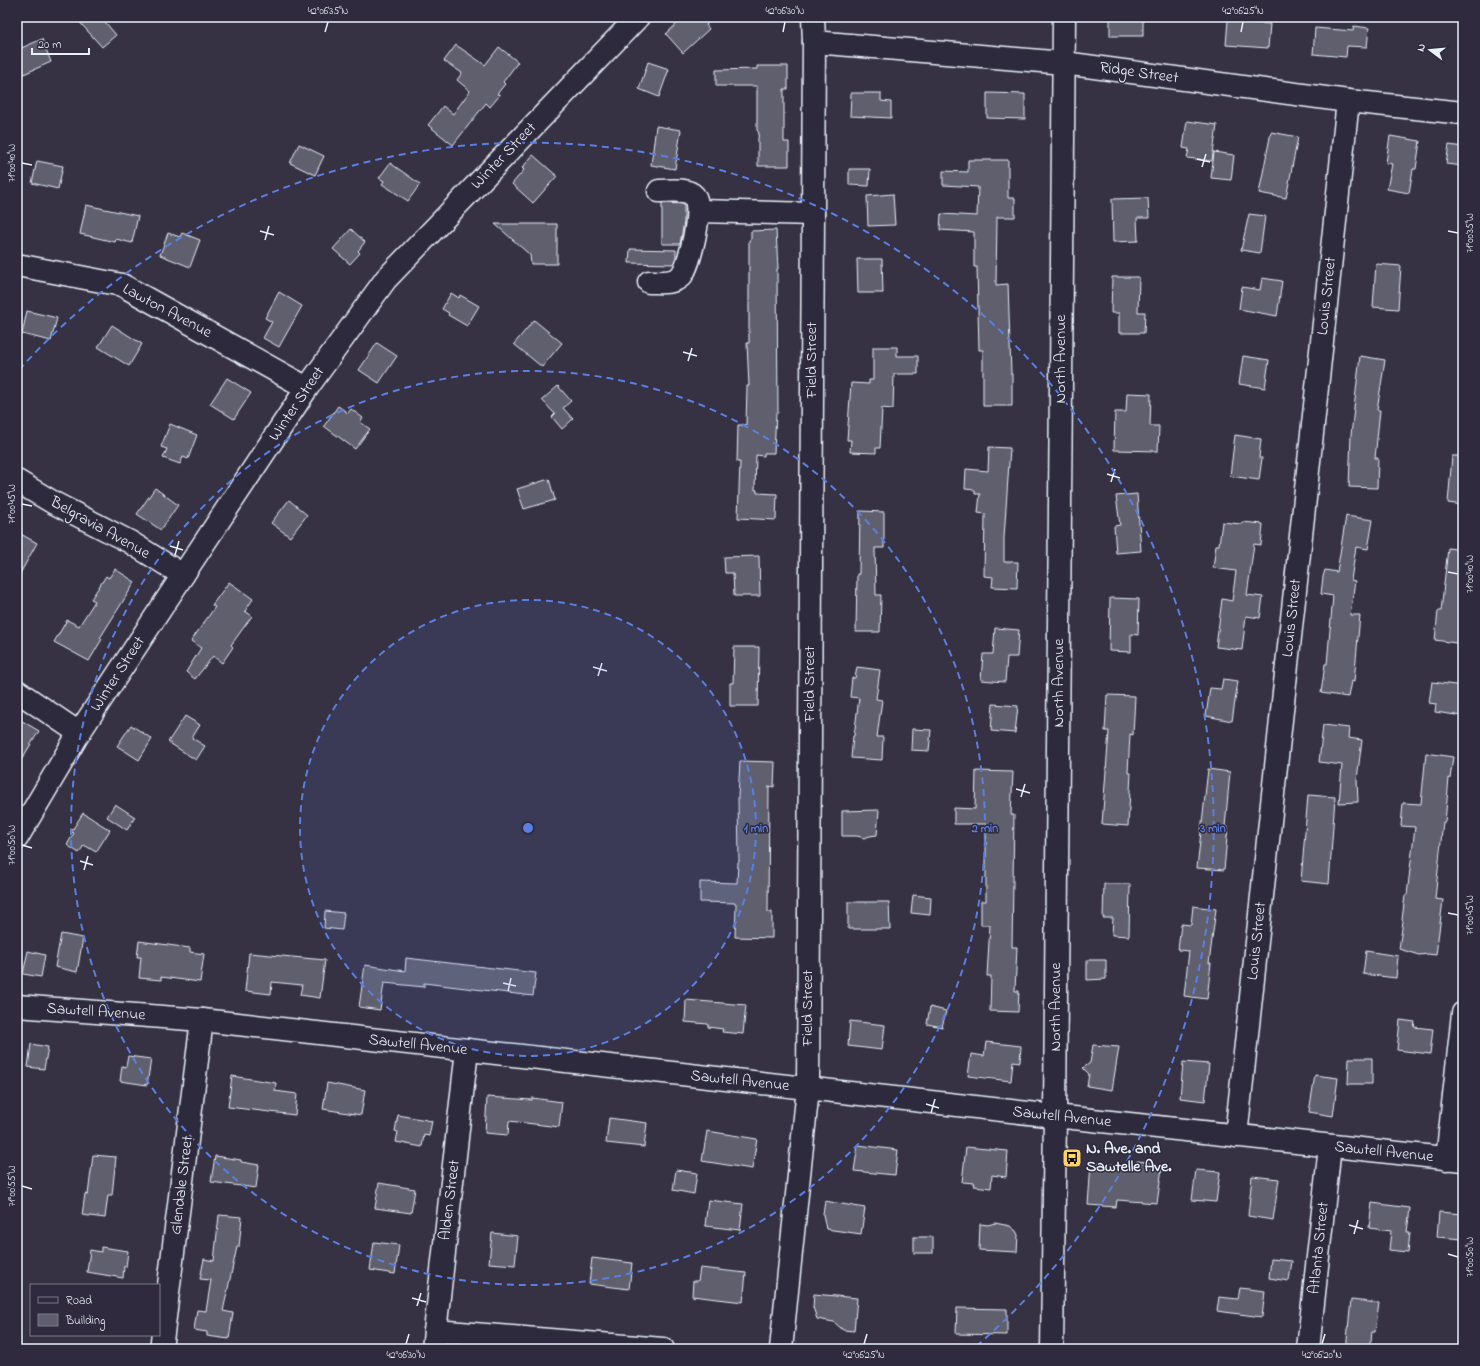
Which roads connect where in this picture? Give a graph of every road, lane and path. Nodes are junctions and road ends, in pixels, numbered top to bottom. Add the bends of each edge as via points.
1 (638, 17) edge
2 (813, 17) edge
3 (1064, 17) edge
4 (814, 42) junction
5 (1064, 63) junction
6 (1348, 101) junction
7 (1463, 113) edge
8 (659, 191) dead end
9 (698, 211) junction
10 (813, 214) junction
11 (17, 265) edge
12 (649, 282) dead end
13 (307, 388) junction
14 (17, 481) edge
15 (183, 575) junction
16 (17, 691) edge
17 (80, 733) junction
18 (17, 838) edge
19 (17, 1006) edge
20 (1463, 1013) edge
21 (202, 1020) junction
22 (467, 1050) junction
23 (808, 1088) junction
24 (1055, 1116) junction
25 (1236, 1136) junction
26 (1330, 1146) junction
27 (1455, 1160) edge
28 (434, 1340) edge
29 (161, 1349) edge
30 (663, 1349) edge
31 (781, 1349) edge
32 (1052, 1349) edge
33 (1308, 1349) edge

1 - 13 street, Winter Street via 386,279
2 - 4 street, Field Street
3 - 5 street, North Avenue
4 - 5 street, Ridge Street
4 - 10 street, Field Street
5 - 6 street, Ridge Street
5 - 24 street, North Avenue
6 - 7 street, Ridge Street
6 - 25 street, Louis Street
8 - 9 street via 692,194 698,203
9 - 10 street
9 - 12 street via 695,237 686,268 681,276 672,282
10 - 23 street, Field Street
11 - 13 street, Lawton Avenue via 122,285
13 - 15 street, Winter Street
14 - 15 street, Belgravia Avenue via 130,542
15 - 17 street, Winter Street
16 - 17 street
17 - 18 street, Winter Street
19 - 21 street, Sawtell Avenue
20 - 27 street
21 - 22 street, Sawtell Avenue
21 - 29 street, Glendale Street
22 - 23 street, Sawtell Avenue
22 - 28 street, Alden Street
23 - 24 street, Sawtell Avenue
23 - 31 street, Field Street
24 - 25 street, Sawtell Avenue
24 - 32 street, North Avenue
25 - 26 street, Sawtell Avenue
26 - 27 street, Sawtell Avenue
26 - 33 street, Atlanta Street
28 - 30 street

